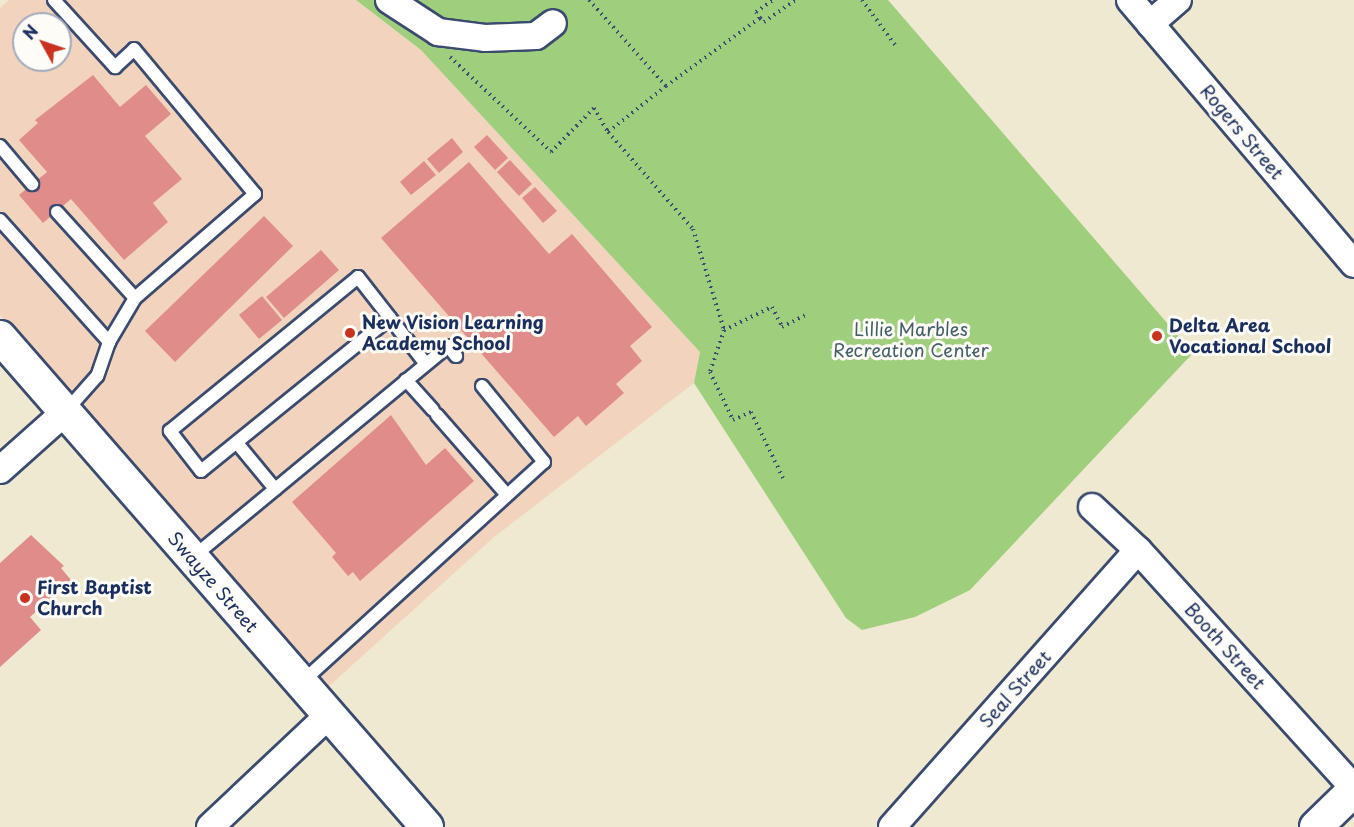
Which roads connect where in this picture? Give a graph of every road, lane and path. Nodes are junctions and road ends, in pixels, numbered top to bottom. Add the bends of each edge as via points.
1 (54, 0) edge
2 (389, 0) edge
3 (589, 0) edge
4 (773, 0) edge
5 (795, 0) edge
6 (862, 0) edge
7 (1130, 0) edge
8 (1178, 0) edge
9 (760, 18) junction
10 (553, 23) dead end
11 (1150, 24) junction
12 (895, 45) dead end
13 (442, 50) dead end
14 (666, 86) junction
15 (608, 132) junction
16 (0, 146) edge
17 (32, 184) dead end
18 (57, 212) dead end
19 (0, 220) edge
20 (1354, 264) edge
21 (135, 298) junction
22 (808, 314) dead end
23 (390, 318) junction
24 (724, 330) junction
25 (0, 337) edge
26 (109, 342) junction
27 (456, 356) dead end
28 (426, 364) junction
29 (406, 380) junction
30 (482, 387) dead end
31 (65, 411) junction
32 (237, 443) junction
33 (0, 470) edge
34 (784, 480) dead end
35 (275, 489) junction
36 (507, 495) junction
37 (1092, 507) dead end
38 (1138, 550) junction
39 (192, 557) junction
40 (301, 683) junction
41 (329, 715) junction
42 (1354, 789) edge
43 (210, 827) edge
44 (427, 827) edge
45 (892, 827) edge
46 (1316, 827) edge

1 - 21 lane via 115,67 134,49 255,194
2 - 10 street via 438,32 485,38 536,36
3 - 14 path
4 - 9 path via 756,12
5 - 9 path via 764,22
6 - 12 path
7 - 11 street, Rogers Street
8 - 11 street
9 - 14 path
11 - 20 street, Rogers Street
13 - 15 path via 551,152 594,108
14 - 15 path
15 - 24 path via 693,229
16 - 17 lane
18 - 21 lane
19 - 26 lane
21 - 26 lane
22 - 24 path via 782,327 772,307
23 - 28 lane
23 - 32 lane
23 - 32 lane via 358,277 170,431 201,471
24 - 34 path via 710,372 733,420 751,412
25 - 31 street, Swayze Street
26 - 31 lane via 97,376
27 - 28 lane via 448,346
28 - 29 lane
29 - 35 lane
29 - 36 lane
30 - 36 lane via 544,462
31 - 33 street
31 - 39 street, Swayze Street
32 - 35 lane
35 - 39 lane
36 - 40 lane
37 - 38 street, Booth Street
38 - 42 street, Booth Street
38 - 45 street, Seal Street
39 - 40 street, Swayze Street
40 - 41 street, Swayze Street
41 - 43 street
41 - 44 street, Swayze Street
42 - 46 street

